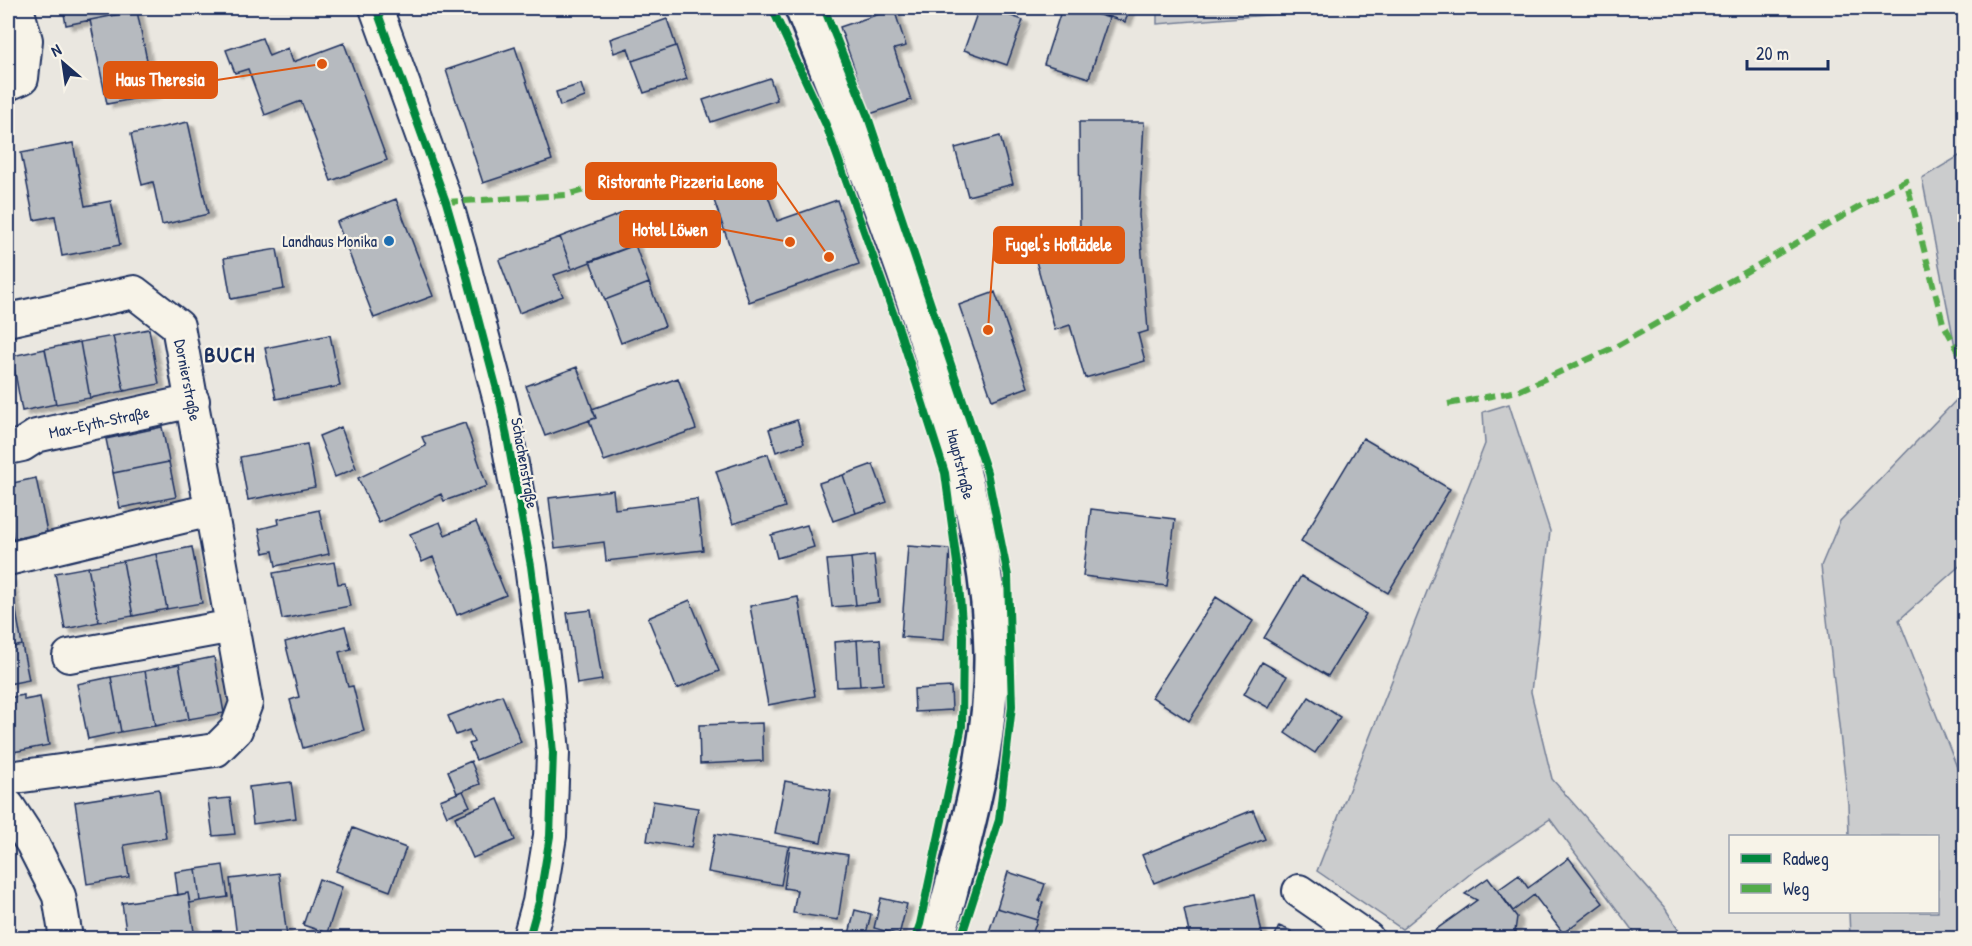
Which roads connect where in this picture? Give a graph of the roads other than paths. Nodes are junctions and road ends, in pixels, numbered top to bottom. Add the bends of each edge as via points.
1 (17, 8) edge
2 (376, 8) edge
3 (802, 8) edge
4 (8, 84) edge
5 (8, 320) edge
6 (193, 402) junction
7 (8, 448) edge
8 (211, 510) junction
9 (8, 559) edge
10 (233, 626) junction
11 (69, 656) dead end
12 (8, 778) edge
13 (8, 806) edge
14 (1299, 891) dead end
15 (66, 939) edge
16 (529, 939) edge
17 (937, 939) edge
18 (1367, 939) edge

1 - 4 street via 26,40 22,78
2 - 16 street, Schachenstraße via 461,254 501,405 531,566 554,753 550,836
3 - 17 main road, Hauptstraße via 922,324 965,477 986,576 991,652 987,729 970,820
5 - 6 street, Dornierstraße via 134,292 178,326
6 - 7 street, Max-Eyth-Straße via 36,436
6 - 8 street, Dornierstraße
8 - 9 street
8 - 10 street, Dornierstraße
10 - 11 street
10 - 12 street, Dornierstraße via 246,703 236,730 216,750
13 - 15 street via 59,896
14 - 18 street

